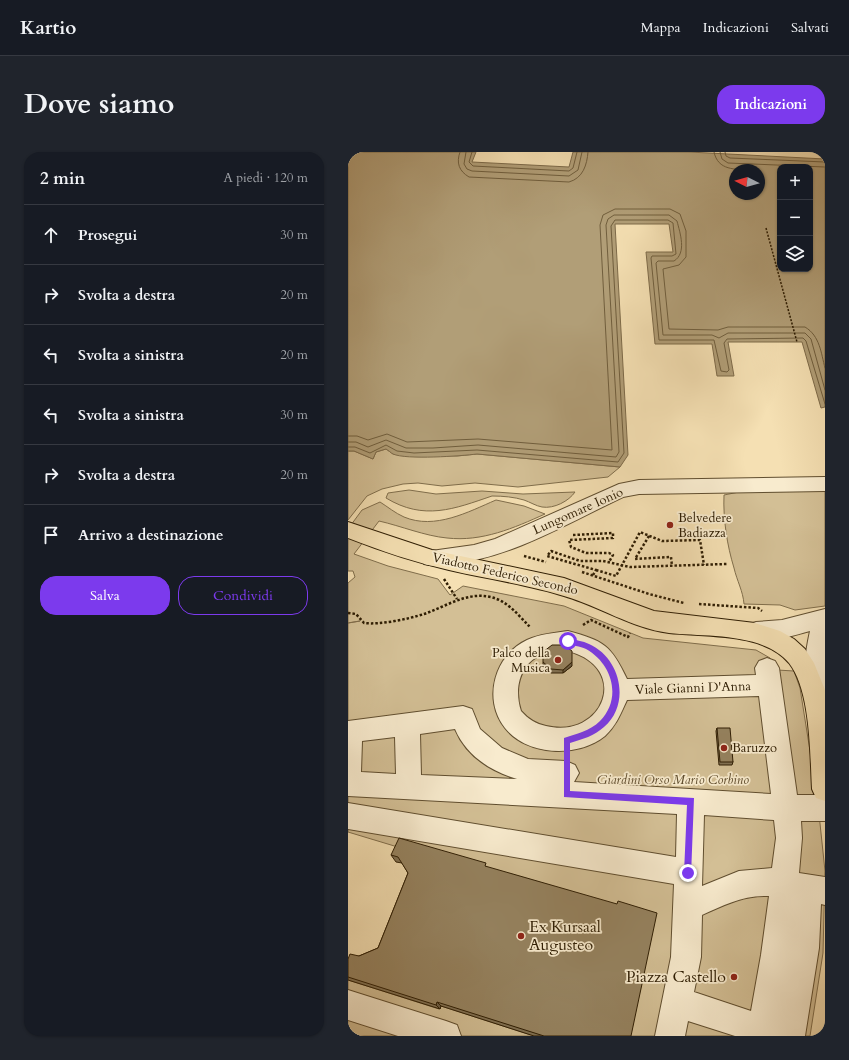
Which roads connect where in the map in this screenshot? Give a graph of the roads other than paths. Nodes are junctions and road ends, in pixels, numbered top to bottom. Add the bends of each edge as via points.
1 (825, 484) edge
2 (358, 533) edge
3 (432, 558) junction
4 (825, 618) edge
5 (825, 624) edge
6 (756, 632) junction
7 (617, 690) junction
8 (820, 695) edge
9 (407, 724) junction
10 (349, 732) edge
11 (567, 741) junction
12 (348, 784) edge
13 (566, 784) junction
14 (409, 787) junction
15 (825, 789) edge
16 (691, 801) junction
17 (786, 808) junction
18 (825, 808) edge
19 (348, 816) edge
20 (688, 873) junction
21 (806, 887) edge
22 (687, 907) junction
23 (678, 1002) junction
24 (348, 1005) edge
25 (771, 1034) edge
26 (446, 1036) edge
27 (670, 1036) edge

1 - 3 street, Lungomare Ionio via 639,487 619,490 501,545 474,553
2 - 3 main road, Viadotto Federico Secondo
3 - 6 main road, Viadotto Federico Secondo via 546,582 585,593 639,616 665,623
4 - 6 street via 782,630
5 - 8 street via 822,627 818,648
6 - 8 main road, Viadotto Federico Secondo via 784,644 797,656
7 - 11 street via 613,709 602,724 586,735
7 - 11 street via 614,674 604,658 588,647 568,641 548,642 529,650 514,663 506,680 504,698 511,716 525,731 545,739
7 - 17 street, Viale Gianni D'Anna via 768,677
8 - 15 main road, Viadotto Federico Secondo
9 - 10 street
9 - 13 street via 463,717 471,737 493,756 512,766
9 - 14 street
10 - 12 street
11 - 13 street
12 - 14 street
13 - 14 street
13 - 16 street
16 - 17 street
16 - 20 street
17 - 18 street
17 - 21 street via 789,838
19 - 20 street
20 - 22 street
21 - 22 street via 771,880 738,885
21 - 25 street via 804,948
22 - 23 street via 686,957
23 - 25 street
23 - 27 street
24 - 26 street

